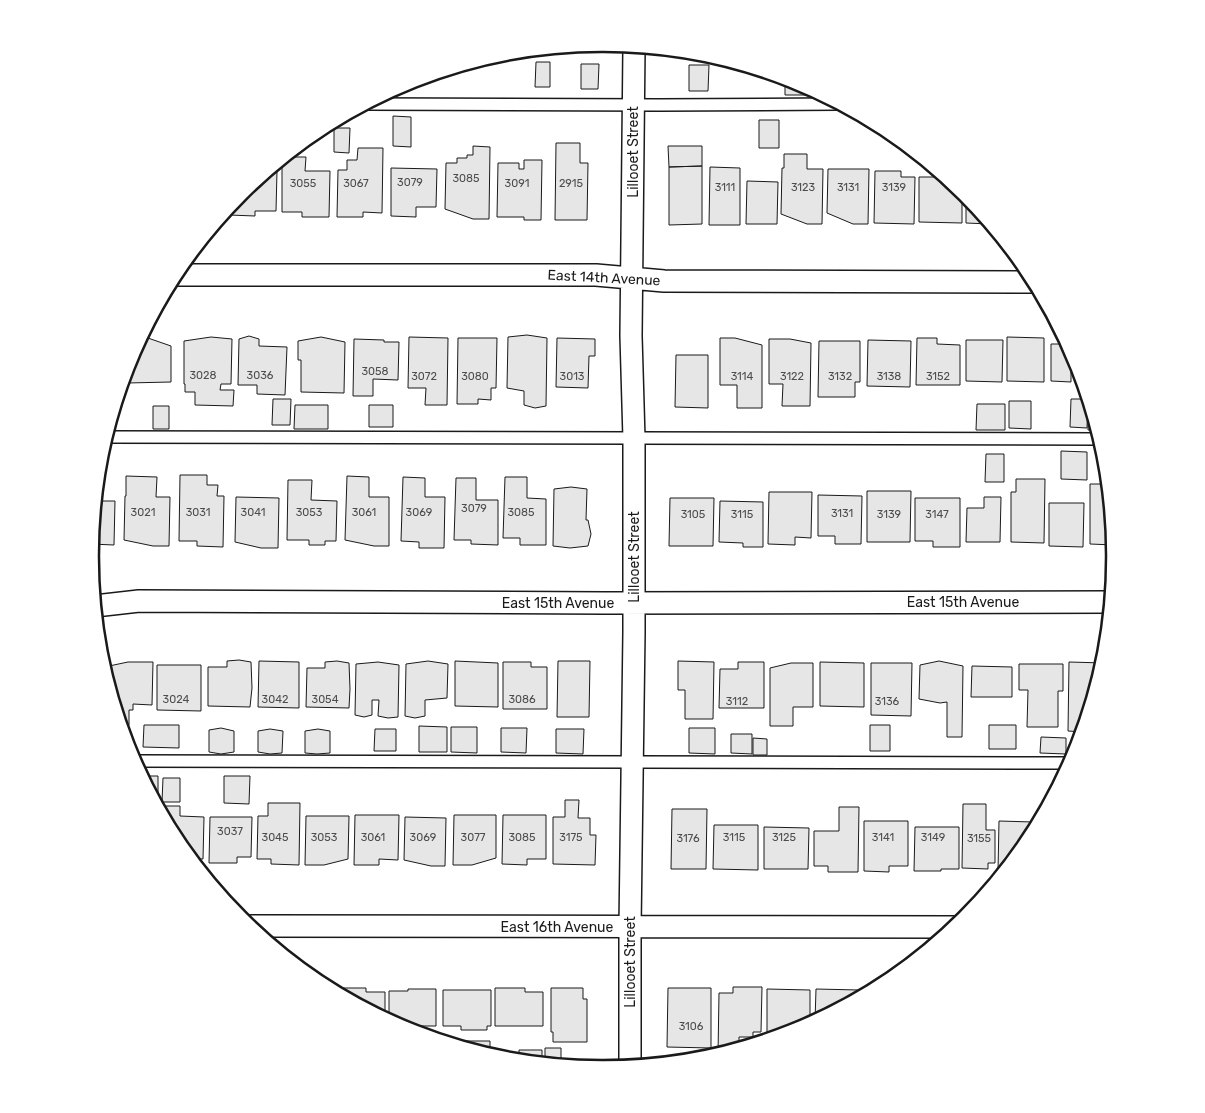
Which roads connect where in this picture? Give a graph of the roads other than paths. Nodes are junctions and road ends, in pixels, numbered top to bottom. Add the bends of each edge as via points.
1 (634, 54) edge
2 (380, 104) edge
3 (825, 104) edge
4 (633, 105) junction
5 (184, 275) edge
6 (631, 278) junction
7 (1026, 282) edge
8 (113, 437) edge
9 (634, 439) junction
10 (1092, 439) edge
11 (1104, 602) edge
12 (634, 603) junction
13 (101, 605) edge
14 (142, 761) edge
15 (633, 762) junction
16 (1062, 763) edge
17 (260, 926) edge
18 (630, 927) junction
19 (943, 928) edge
20 (630, 1059) edge

1 - 4 street, Lillooet Street
2 - 4 lane
3 - 4 lane
4 - 6 street, Lillooet Street
5 - 6 street, East 14th Avenue via 596,275
6 - 7 street, East 14th Avenue via 664,281
6 - 9 street, Lillooet Street
8 - 9 lane
9 - 10 lane
9 - 12 street, Lillooet Street
11 - 12 street, East 15th Avenue
12 - 13 street, East 15th Avenue via 139,602
12 - 15 street, Lillooet Street
14 - 15 lane
15 - 16 lane
15 - 18 street, Lillooet Street
17 - 18 street, East 16th Avenue
18 - 19 street, East 16th Avenue
18 - 20 street, Lillooet Street

